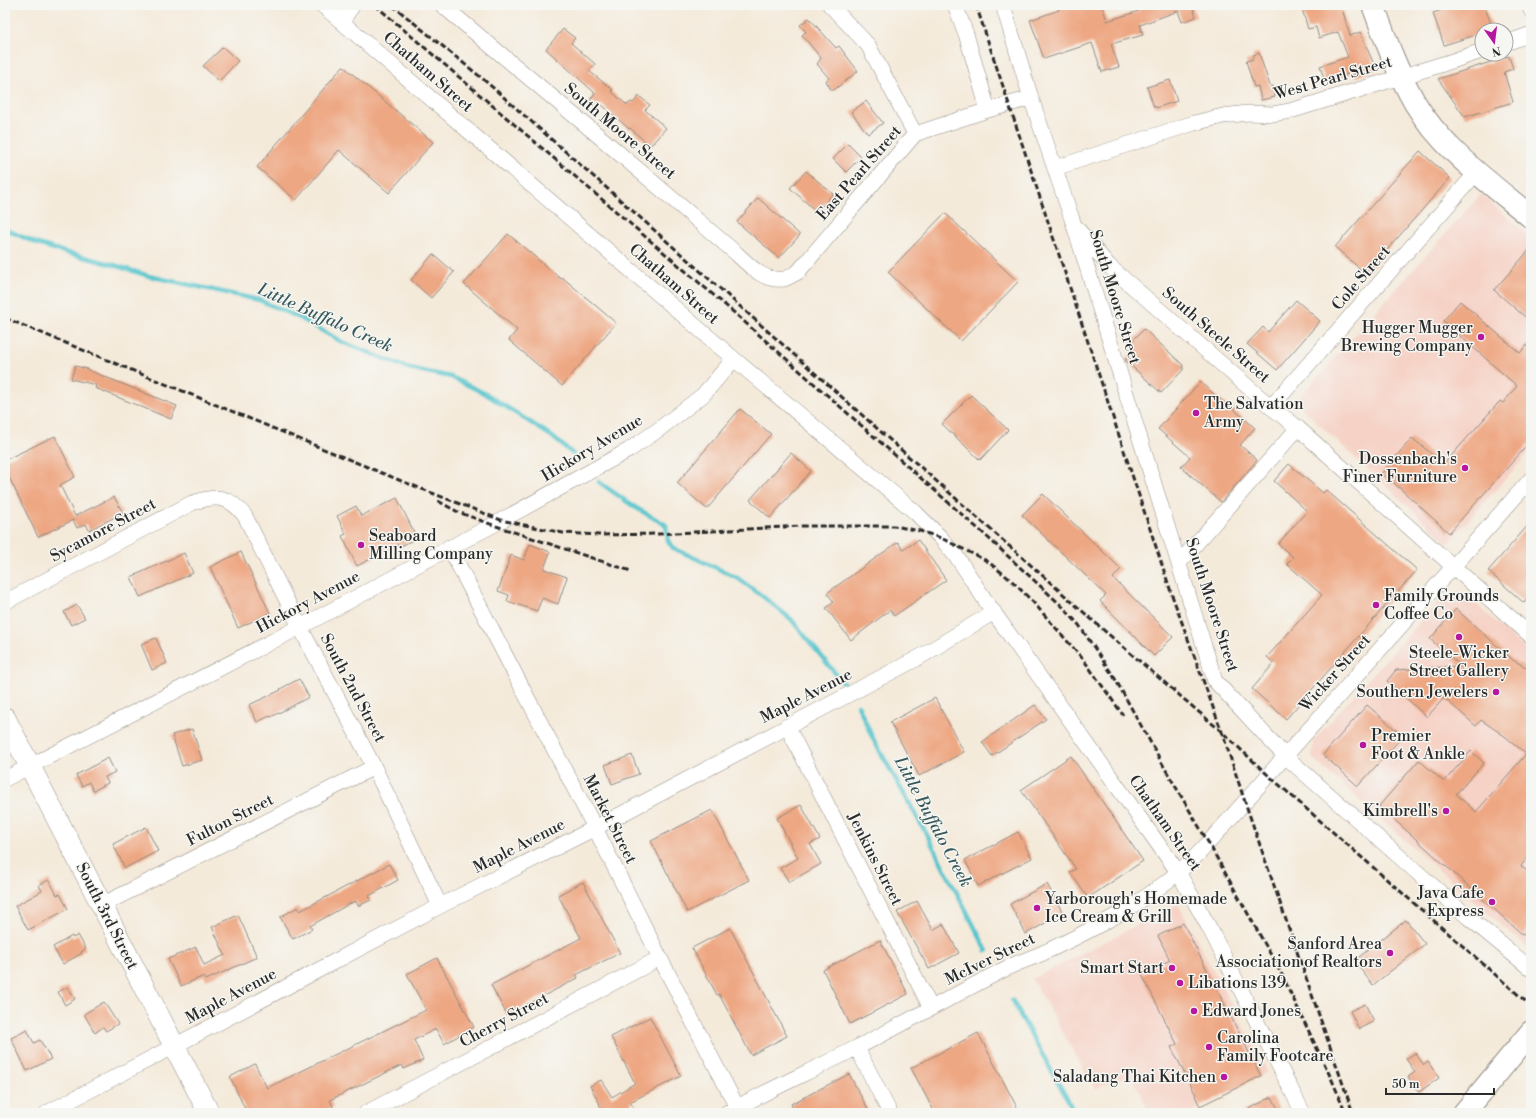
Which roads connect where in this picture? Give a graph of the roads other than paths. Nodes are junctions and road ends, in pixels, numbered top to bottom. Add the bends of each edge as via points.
1 (322, 5) edge
2 (353, 5) edge
3 (442, 5) edge
4 (830, 5) edge
5 (955, 5) edge
6 (1003, 5) edge
7 (1373, 5) edge
8 (1529, 5) edge
9 (1531, 10) edge
10 (342, 21) junction
11 (1531, 34) edge
12 (1514, 40) edge
13 (1474, 54) edge
14 (1401, 77) junction
15 (1030, 98) junction
16 (988, 110) junction
17 (915, 134) junction
18 (1055, 168) junction
19 (1477, 172) junction
20 (1531, 217) edge
21 (1074, 225) junction
22 (777, 279) joint
23 (734, 359) junction
24 (1272, 407) junction
25 (1298, 428) junction
26 (1531, 478) edge
27 (220, 498) joint
28 (449, 547) junction
29 (1179, 563) junction
30 (1454, 567) junction
31 (5, 602) edge
32 (990, 607) junction
33 (300, 627) junction
34 (1531, 636) edge
35 (5, 718) edge
36 (787, 726) junction
37 (1285, 756) junction
38 (30, 766) junction
39 (374, 767) junction
40 (5, 779) edge
41 (1245, 802) joint
42 (595, 828) junction
43 (1178, 872) junction
44 (102, 905) junction
45 (440, 906) junction
46 (660, 958) junction
47 (1531, 969) edge
48 (931, 1008) junction
49 (1531, 1032) edge
50 (174, 1046) junction
51 (857, 1048) junction
52 (732, 1110) edge
53 (47, 1113) edge
54 (209, 1113) edge
55 (366, 1113) edge
56 (890, 1113) edge
57 (1303, 1113) edge
58 (1464, 1113) edge

1 - 10 street, Chatham Street
2 - 10 street
3 - 22 street, South Moore Street via 756,272
4 - 17 street via 868,45
5 - 16 street
6 - 15 street, South Steele Street
7 - 14 main road
8 - 9 street
10 - 23 street, Chatham Street
11 - 12 street
13 - 14 street, West Pearl Street
14 - 18 street, West Pearl Street via 1290,111 1223,116
14 - 19 main road via 1415,104 1435,131
15 - 16 street, East Pearl Street
15 - 18 street, South Steele Street
16 - 17 street, East Pearl Street
17 - 22 street, East Pearl Street via 798,272 784,279
18 - 21 street, South Steele Street
19 - 20 main road
19 - 24 street, Cole Street
21 - 24 street, South Steele Street via 1109,266
21 - 29 street, South Moore Street
23 - 28 street, Hickory Avenue via 703,395 629,450 548,496
23 - 32 street, Chatham Street via 915,512 959,560
24 - 25 street, South Steele Street
25 - 29 street
25 - 30 street, South Steele Street
26 - 30 street, Wicker Street
27 - 31 street, Sycamore Street via 208,498 192,503
27 - 33 street, South 2nd Street via 239,508 245,516
28 - 33 street, Hickory Avenue
28 - 42 street, Market Street
29 - 37 street, South Moore Street via 1215,681
30 - 34 street, South Steele Street
30 - 37 street, Wicker Street
32 - 36 street, Maple Avenue via 918,658
32 - 43 street, Chatham Street
33 - 38 street, Hickory Avenue
33 - 39 street, South 2nd Street
35 - 38 street, South 3rd Street
36 - 42 street, Maple Avenue
36 - 48 street, Jenkins Street
37 - 41 street, Wicker Street
37 - 47 street, South Moore Street
38 - 40 street, Hickory Avenue
38 - 44 street, South 3rd Street
39 - 44 street, Fulton Street
39 - 45 street, South 2nd Street
41 - 43 street, McIver Street
42 - 45 street, Maple Avenue
42 - 46 street, Market Street
43 - 48 street, McIver Street via 1152,893 1100,925
43 - 57 street, Chatham Street via 1210,929
44 - 50 street, South 3rd Street
45 - 50 street, Maple Avenue
46 - 52 street, Market Street
46 - 55 street, Cherry Street
48 - 51 street, McIver Street
49 - 58 main road
50 - 53 street, Maple Avenue
50 - 54 street, South 3rd Street
51 - 52 street, McIver Street
51 - 56 street

